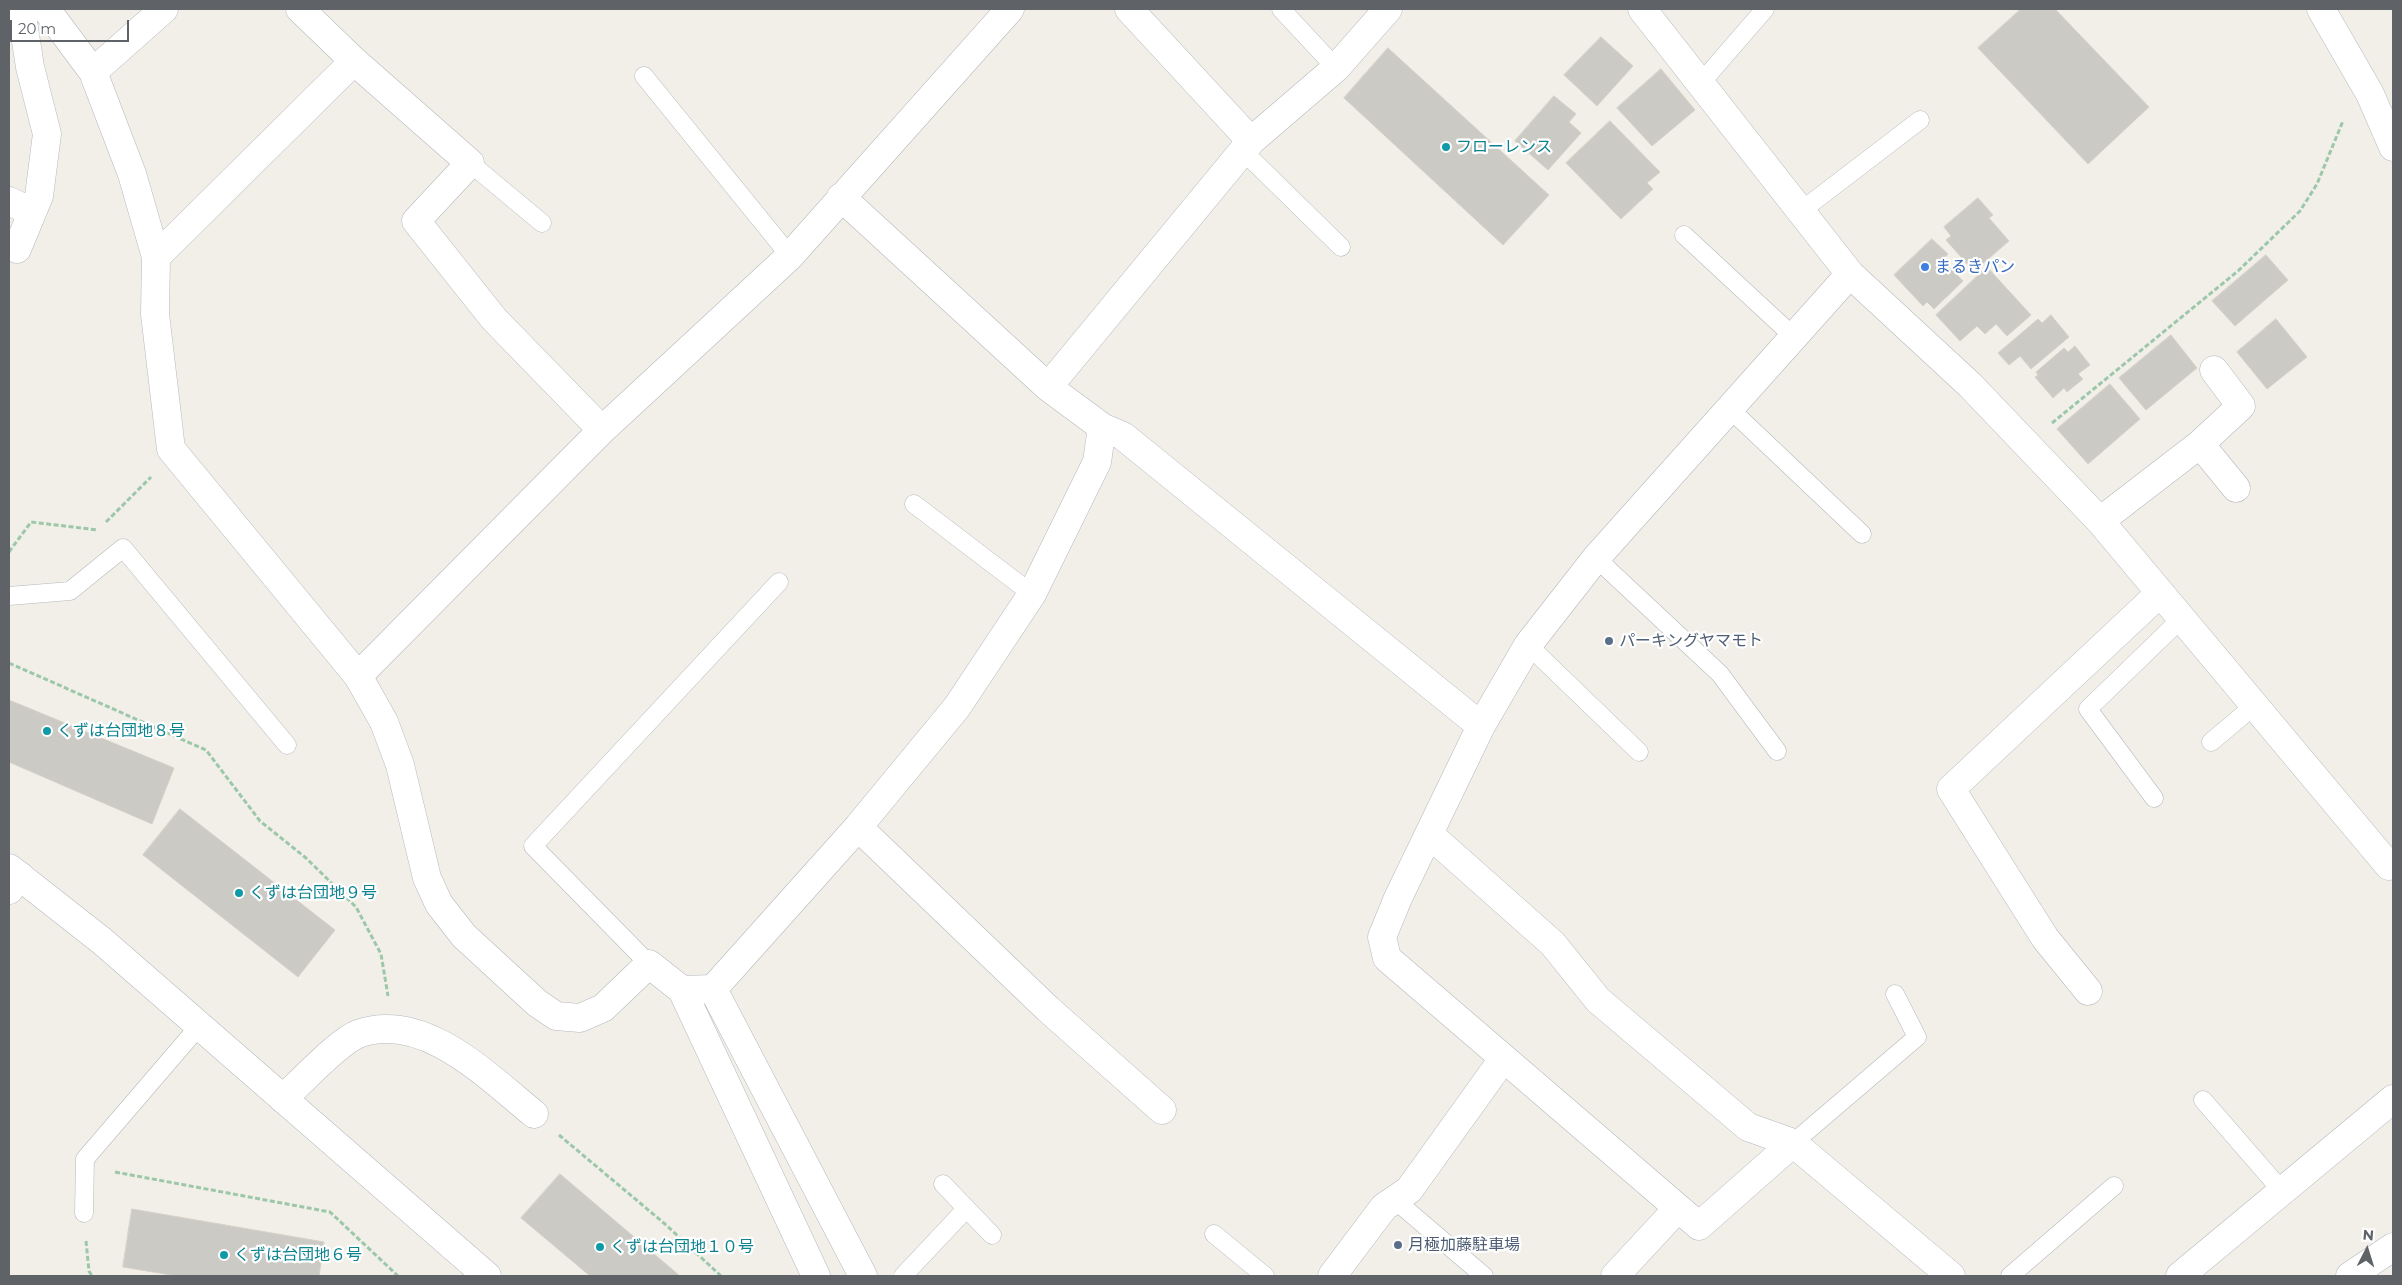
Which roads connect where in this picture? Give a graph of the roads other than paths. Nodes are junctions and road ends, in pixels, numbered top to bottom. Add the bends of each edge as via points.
1 (21, 9) edge
2 (46, 9) edge
3 (164, 9) edge
4 (300, 9) edge
5 (1010, 9) edge
6 (1129, 9) edge
7 (1280, 9) edge
8 (1388, 9) edge
9 (1642, 9) edge
10 (1765, 9) edge
11 (2321, 9) edge
12 (354, 61) junction
13 (1336, 68) junction
14 (93, 72) junction
15 (644, 76) dead end
16 (1700, 84) junction
17 (1920, 120) dead end
18 (1247, 146) junction
19 (2393, 147) edge
20 (470, 163) junction
21 (842, 197) junction
22 (20, 206) edge
23 (1801, 211) junction
24 (542, 222) dead end
25 (1684, 235) dead end
26 (1341, 247) dead end
27 (17, 249) dead end
28 (790, 256) junction
29 (156, 257) junction
30 (1850, 274) junction
31 (1794, 337) junction
32 (2214, 370) dead end
33 (1048, 387) junction
34 (1731, 410) junction
35 (1102, 427) junction
36 (602, 430) junction
37 (2200, 444) junction
38 (2236, 488) dead end
39 (914, 504) dead end
40 (2100, 521) junction
41 (1862, 534) dead end
42 (1596, 558) junction
43 (779, 582) dead end
44 (2160, 593) junction
45 (1032, 594) junction
46 (9, 596) edge
47 (2182, 618) junction
48 (1528, 645) junction
49 (358, 676) junction
50 (2255, 705) junction
51 (1482, 726) junction
52 (2211, 742) dead end
53 (287, 745) dead end
54 (1777, 751) dead end
55 (1639, 752) dead end
56 (2154, 798) dead end
57 (858, 827) junction
58 (1429, 834) junction
59 (2391, 869) edge
60 (13, 878) edge
61 (650, 964) junction
62 (713, 989) junction
63 (682, 990) junction
64 (2088, 991) dead end
65 (1896, 994) dead end
66 (200, 1025) junction
67 (1503, 1059) junction
68 (2393, 1098) edge
69 (283, 1099) junction
70 (2203, 1100) dead end
71 (1162, 1110) dead end
72 (534, 1114) road end
73 (1793, 1143) junction
74 (943, 1184) dead end
75 (2114, 1186) dead end
76 (2282, 1191) junction
77 (1395, 1200) junction
78 (1678, 1208) junction
79 (966, 1209) junction
80 (84, 1213) road end
81 (1214, 1234) dead end
82 (992, 1235) dead end
83 (2393, 1247) edge
84 (487, 1276) edge
85 (816, 1276) edge
86 (863, 1276) edge
87 (903, 1276) edge
88 (1265, 1276) edge
89 (1332, 1276) edge
90 (1484, 1276) edge
91 (1615, 1276) edge
92 (1951, 1276) edge
93 (2010, 1276) edge
94 (2180, 1276) edge
95 (2350, 1276) edge

1 - 22 street via 30,67 47,134 39,196
2 - 14 street
3 - 14 street
4 - 12 street
5 - 21 street
6 - 18 street
7 - 13 lane
8 - 13 street
9 - 16 street
10 - 16 lane
11 - 19 street via 2370,94
12 - 20 street
12 - 29 street
13 - 18 street
14 - 29 street via 132,174
15 - 28 lane
16 - 23 street
17 - 23 lane
18 - 26 lane
18 - 33 street
20 - 24 lane
20 - 36 street via 416,221 494,319
21 - 28 street
21 - 33 street
22 - 27 street
23 - 30 street
25 - 31 lane
28 - 36 street
29 - 49 street via 155,314 170,449
30 - 31 street
30 - 40 street via 1970,384
31 - 34 street
32 - 37 street via 2241,406
33 - 35 street
34 - 41 lane
34 - 42 street
35 - 45 street via 1097,462
35 - 51 street via 1123,436
36 - 49 street
37 - 38 street
37 - 40 street
39 - 45 lane
40 - 44 street
42 - 48 street
42 - 54 lane via 1720,674
43 - 61 lane via 533,846
44 - 47 street
44 - 64 street via 1951,789 2045,938
45 - 57 street via 957,707
46 - 53 lane via 70,591 124,548
47 - 50 street
47 - 56 lane via 2088,709
48 - 51 street
48 - 55 lane
49 - 61 street via 384,722 400,766 427,878 439,904 464,936 537,1003 556,1016 580,1018 603,1008
50 - 52 lane
50 - 59 street
51 - 58 street
57 - 62 street
57 - 71 street via 1048,1009
58 - 67 street via 1382,937 1386,958
58 - 73 street via 1553,944 1605,1007 1748,1127
60 - 66 street via 102,941
61 - 63 street
62 - 63 street
62 - 86 street
63 - 85 street
65 - 73 lane via 1917,1037
66 - 69 street
66 - 80 lane via 85,1159
67 - 77 street via 1409,1190
67 - 78 street
68 - 76 street
69 - 72 street via 357,1034 401,1030 429,1038 457,1052
69 - 84 street
70 - 76 lane
73 - 78 street via 1700,1226
73 - 92 street
74 - 79 lane
75 - 93 lane
76 - 94 street
77 - 89 street via 1384,1208
77 - 90 lane
78 - 91 street
79 - 82 lane
79 - 87 lane
81 - 88 lane
83 - 95 street

